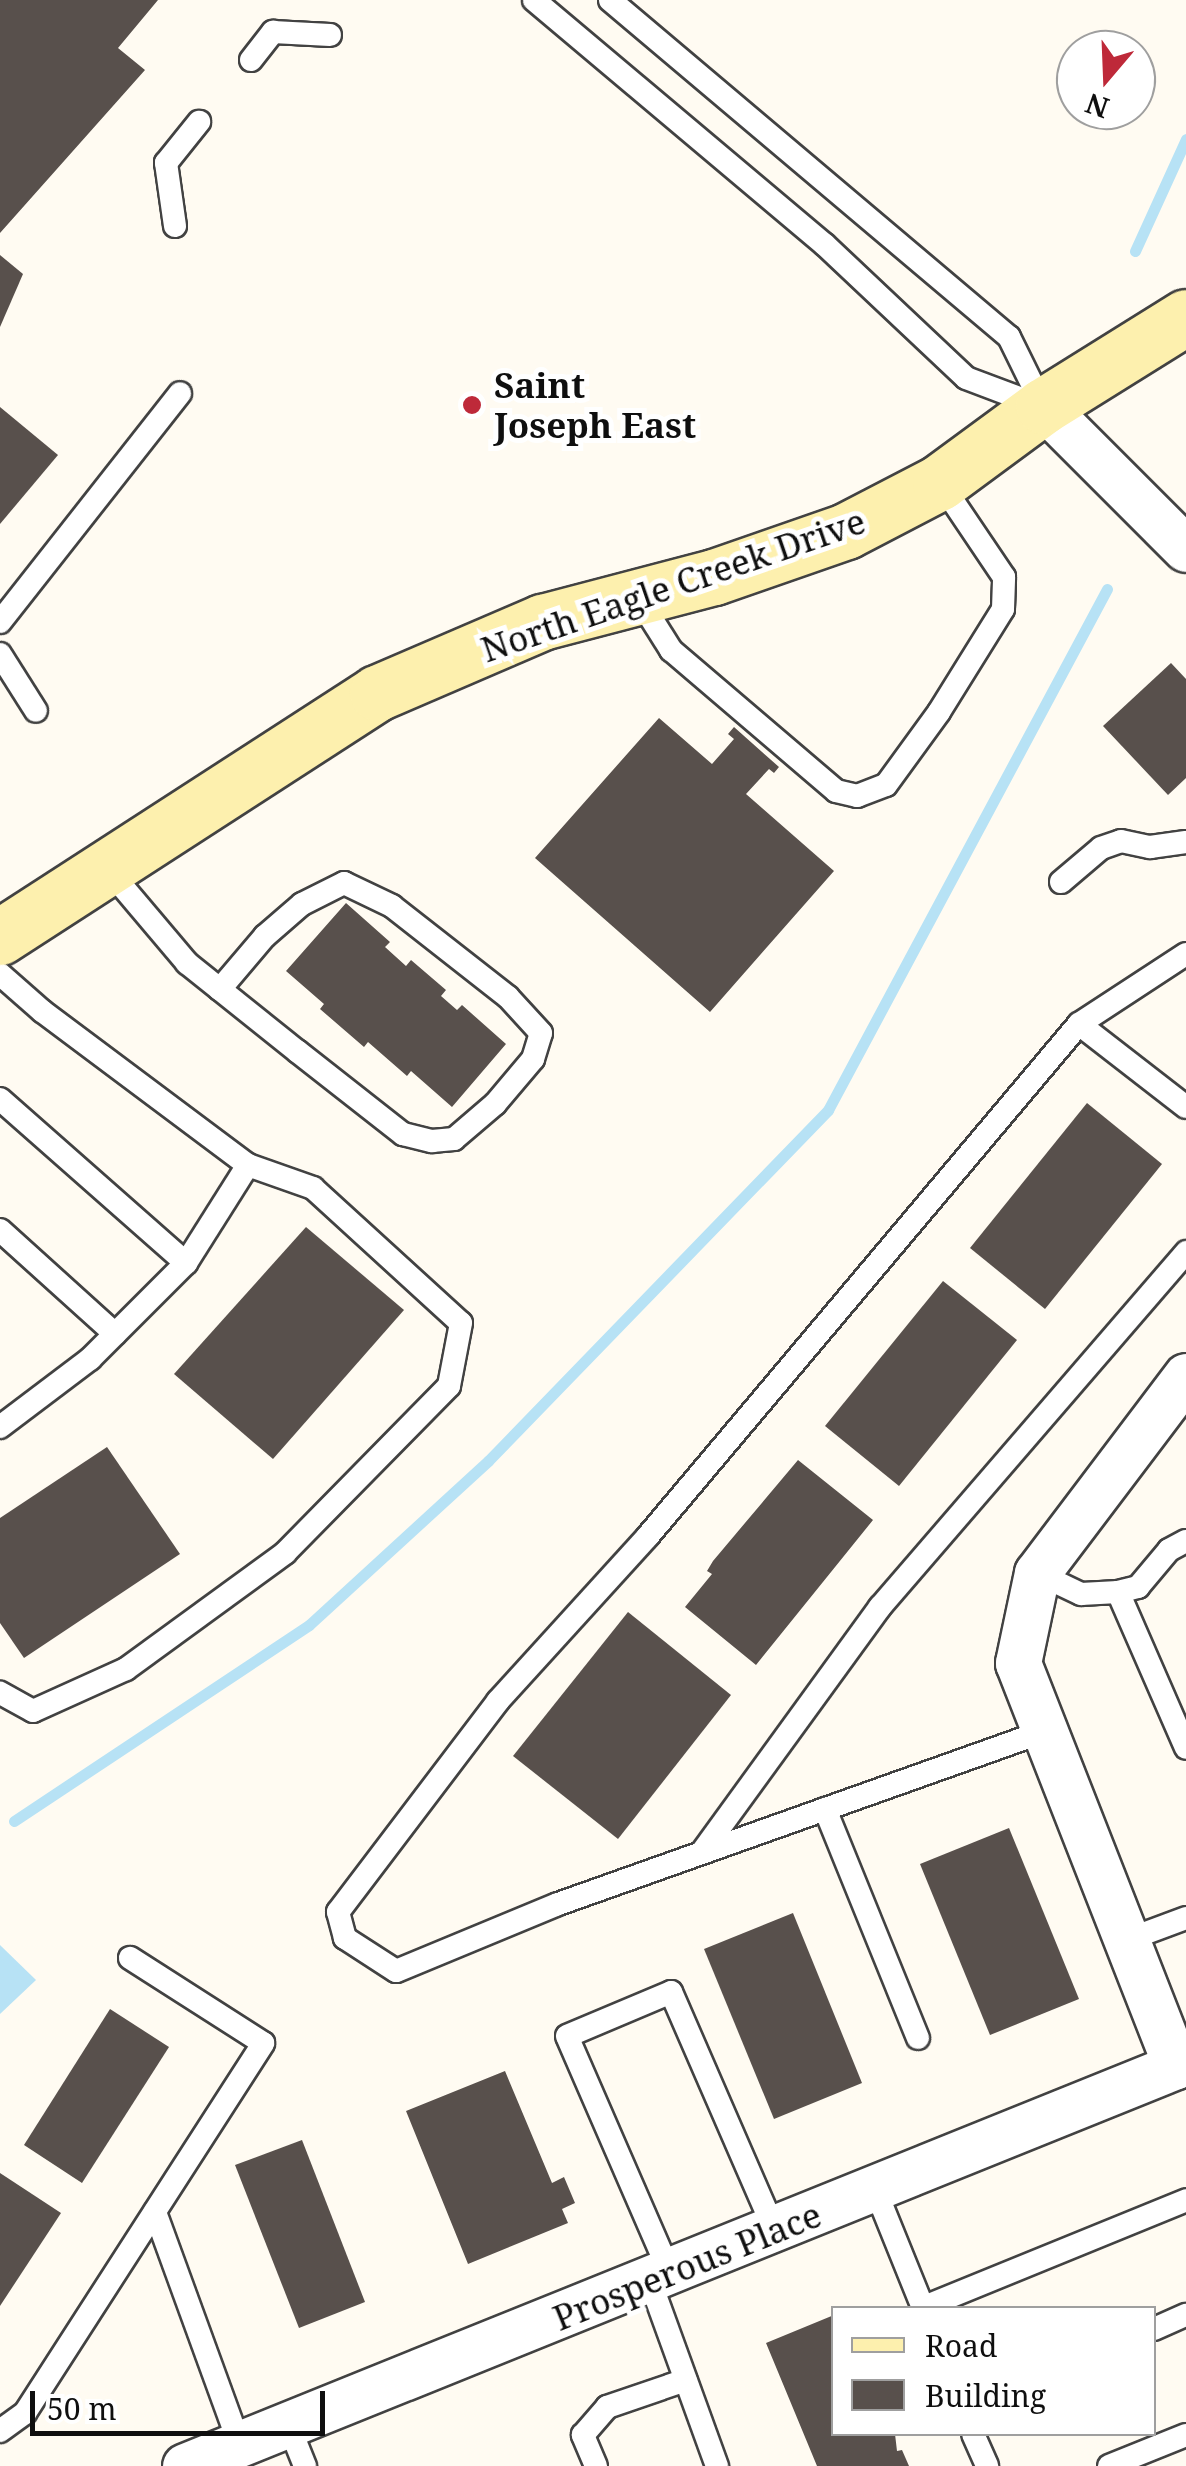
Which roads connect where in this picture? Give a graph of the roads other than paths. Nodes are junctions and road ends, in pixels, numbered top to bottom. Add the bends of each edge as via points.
1 (534, 0) edge
2 (610, 0) edge
3 (330, 36) dead end
4 (251, 60) dead end
5 (199, 122) dead end
6 (175, 226) dead end
7 (1186, 317) edge
8 (180, 393) dead end
9 (1043, 406) junction
10 (940, 482) junction
11 (1186, 549) edge
12 (636, 596) junction
13 (0, 622) edge
14 (0, 654) edge
15 (36, 711) dead end
16 (1186, 842) edge
17 (106, 867) junction
18 (1061, 882) dead end
19 (0, 937) edge
20 (1186, 954) edge
21 (0, 974) edge
22 (220, 989) junction
23 (1079, 1024) junction
24 (0, 1099) edge
25 (1186, 1107) edge
26 (248, 1165) junction
27 (0, 1230) edge
28 (1186, 1252) edge
29 (186, 1263) junction
30 (115, 1334) junction
31 (1186, 1376) edge
32 (0, 1427) edge
33 (1186, 1541) edge
34 (1037, 1573) junction
35 (1118, 1592) junction
36 (0, 1693) edge
37 (1045, 1731) junction
38 (1186, 1748) edge
39 (826, 1809) junction
40 (701, 1853) junction
41 (1186, 1918) edge
42 (1127, 1940) junction
43 (130, 1958) dead end
44 (918, 2038) dead end
45 (1183, 2072) edge
46 (875, 2190) junction
47 (1186, 2200) edge
48 (155, 2212) junction
49 (775, 2231) junction
50 (660, 2277) junction
51 (921, 2306) edge
52 (927, 2306) edge
53 (1186, 2315) edge
54 (1156, 2328) edge
55 (686, 2380) junction
56 (0, 2431) edge
57 (1186, 2435) edge
58 (974, 2436) edge
59 (240, 2445) junction
60 (297, 2446) edge
61 (186, 2466) edge
62 (596, 2466) edge
63 (717, 2466) edge
64 (987, 2466) edge
65 (1109, 2466) edge

1 - 9 lane via 824,244 966,378
2 - 9 lane via 1009,337
3 - 4 lane via 273,32
5 - 6 lane via 166,163
7 - 9 street, North Eagle Creek Drive
8 - 13 lane
9 - 10 street, North Eagle Creek Drive
9 - 11 street
10 - 12 street, North Eagle Creek Drive via 782,556
10 - 12 lane via 1004,576 1002,609 886,785 858,796 836,791 686,664
12 - 17 street, North Eagle Creek Drive via 542,622 378,692
14 - 15 lane
16 - 18 lane via 1150,847 1121,841
17 - 19 street, North Eagle Creek Drive
17 - 22 lane via 187,963
20 - 23 lane
21 - 26 lane
22 - 22 lane via 403,1134 432,1141 454,1139 495,1104 533,1058 541,1033 508,997 392,906 344,882 302,904
23 - 25 lane
23 - 40 lane via 648,1536 498,1701 338,1912 345,1938 396,1971
24 - 29 lane
26 - 29 lane
26 - 36 lane via 313,1188 460,1323 449,1386 285,1553 126,1669 34,1711
27 - 30 lane
28 - 40 lane via 880,1607
29 - 30 lane
30 - 32 lane
31 - 34 street
33 - 35 lane via 1169,1550 1138,1587
34 - 35 lane via 1081,1594
34 - 37 street via 1018,1663
35 - 38 lane
37 - 39 lane
37 - 42 street
39 - 40 lane
39 - 44 lane
41 - 42 lane
42 - 45 street
43 - 48 lane via 263,2043
45 - 46 street, Prosperous Place
46 - 49 street, Prosperous Place
46 - 51 lane
47 - 52 lane
48 - 56 lane via 25,2413
48 - 59 lane
49 - 50 street, Prosperous Place
49 - 50 lane via 671,1992 566,2036
50 - 55 lane
50 - 60 street, Prosperous Place
53 - 54 lane
55 - 62 lane via 607,2407 583,2435
55 - 63 lane
57 - 65 lane
58 - 64 lane
59 - 60 street, Prosperous Place
59 - 61 street, Prosperous Place

